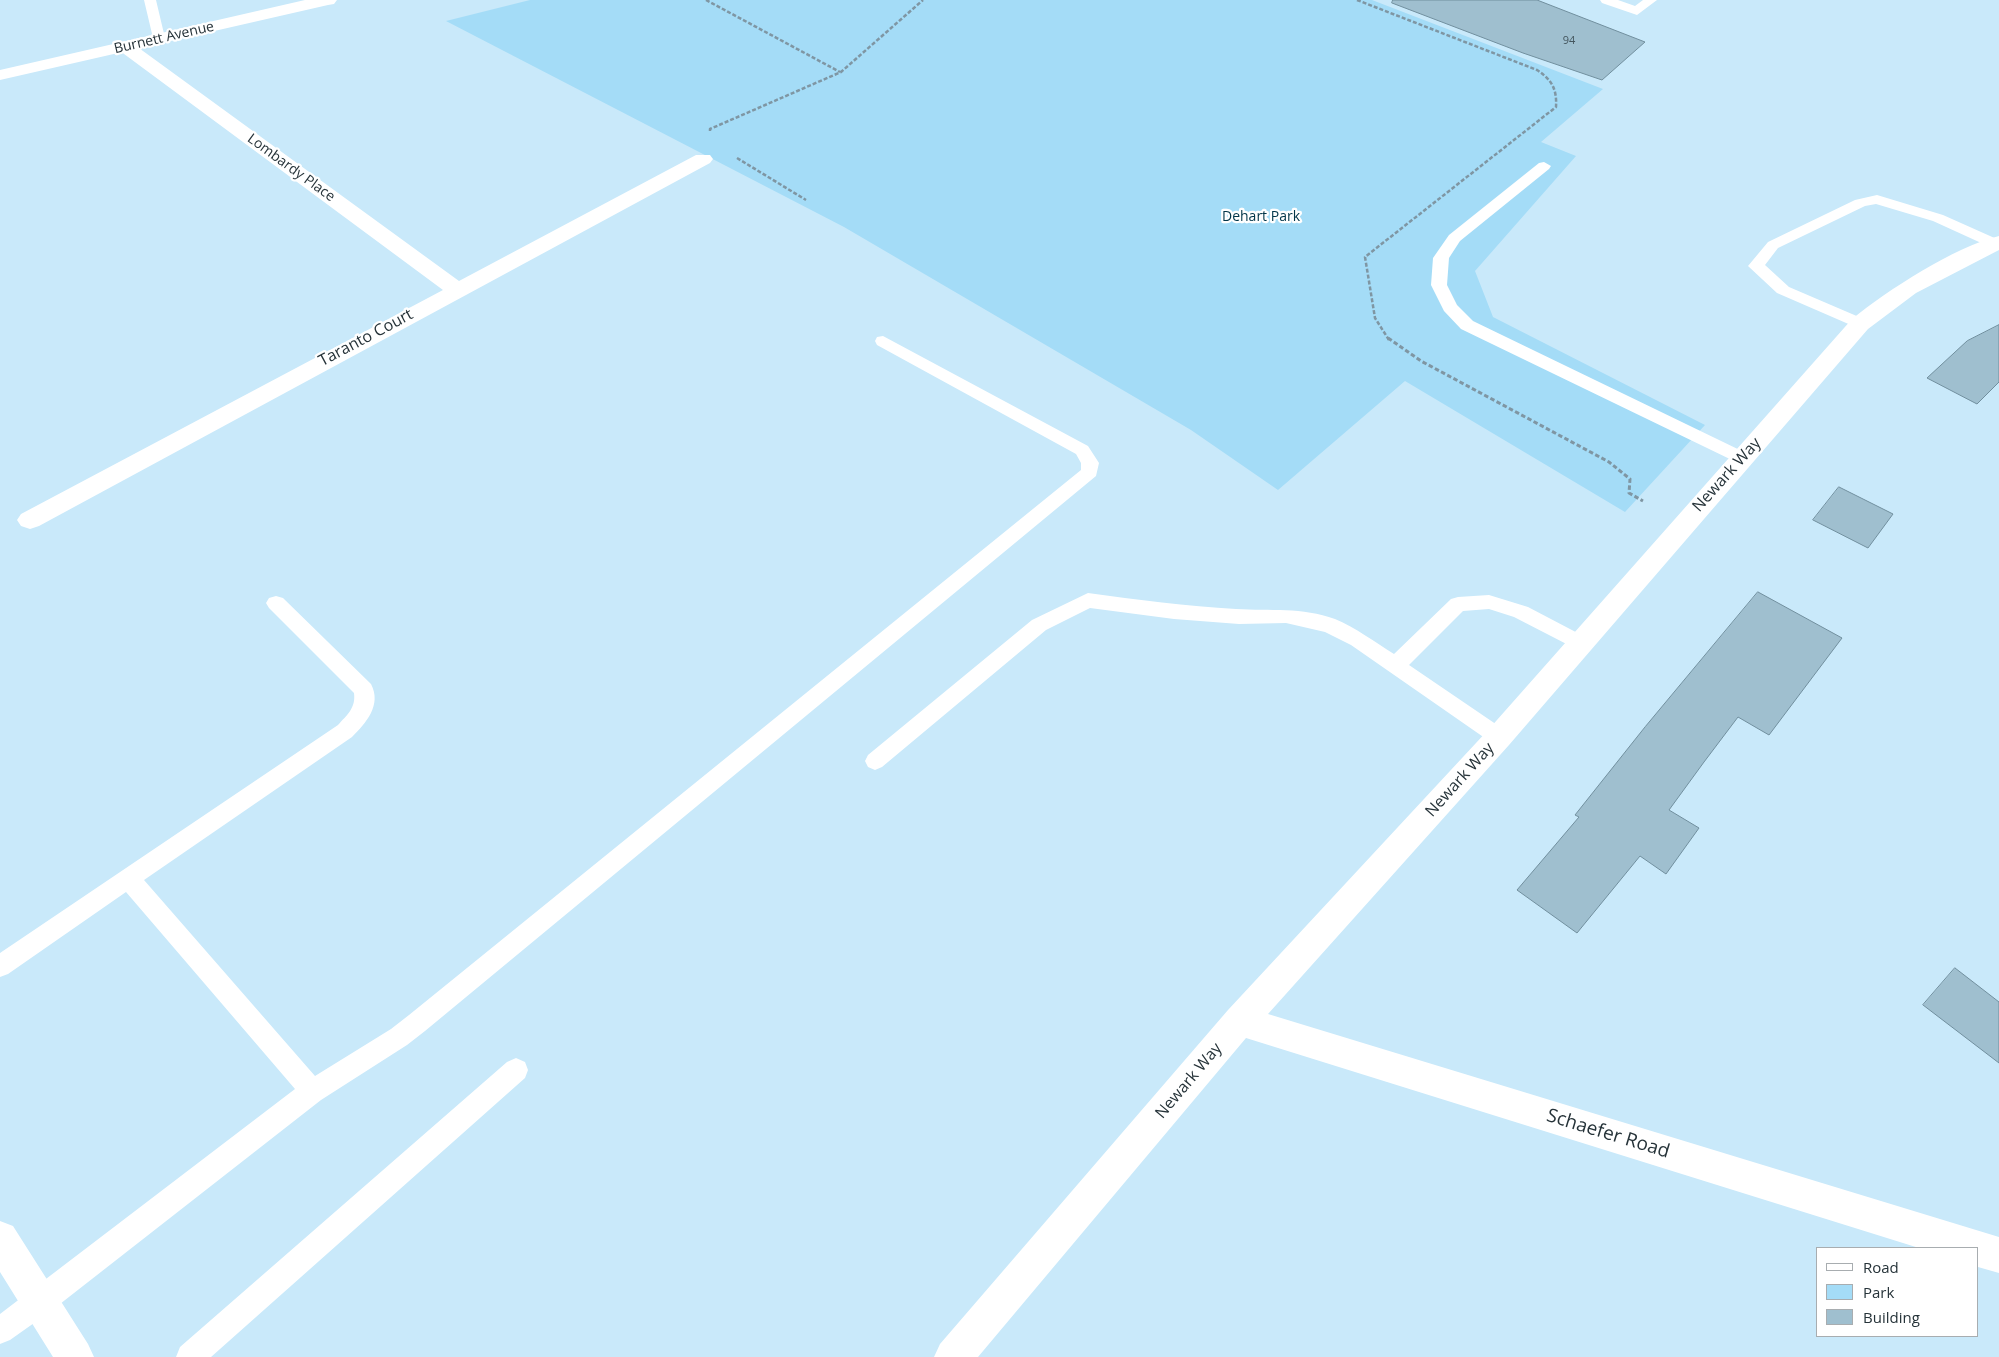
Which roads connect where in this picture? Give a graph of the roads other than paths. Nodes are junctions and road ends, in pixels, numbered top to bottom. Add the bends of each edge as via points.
1 (150, 0) edge
2 (328, 0) edge
3 (1606, 0) edge
4 (1651, 0) edge
5 (159, 38) junction
6 (126, 47) junction
7 (0, 75) edge
8 (704, 159) dead end
9 (1544, 166) dead end
10 (1997, 243) edge
11 (456, 289) junction
12 (1860, 324) junction
13 (883, 341) dead end
14 (1742, 458) junction
15 (30, 520) dead end
16 (276, 603) dead end
17 (1582, 644) junction
18 (1396, 665) junction
19 (1500, 737) junction
20 (875, 761) dead end
21 (129, 879) junction
22 (0, 966) edge
23 (1240, 1021) junction
24 (516, 1070) dead end
25 (312, 1091) junction
26 (0, 1239) edge
27 (1971, 1247) edge
28 (1979, 1250) edge
29 (1999, 1255) edge
30 (41, 1301) junction
31 (0, 1330) edge
32 (75, 1357) edge
33 (190, 1357) edge
34 (953, 1357) edge

1 - 5 lane
2 - 5 street, Burnett Avenue
3 - 4 lane via 1637,11
5 - 6 street, Burnett Avenue
6 - 7 street, Burnett Avenue
6 - 11 street, Lombardy Place
8 - 11 street, Taranto Court
9 - 14 lane via 1454,238 1441,258 1439,285 1450,307 1467,325
10 - 12 street, Newark Way via 1909,289 1875,310
10 - 12 lane via 1938,218 1877,199 1860,203 1773,246 1756,266 1783,290
11 - 15 street, Taranto Court
12 - 14 street, Newark Way
13 - 25 lane via 1082,450 1090,463 1090,472 417,1023
14 - 17 street, Newark Way
16 - 21 lane via 364,690 367,700 360,715 345,731
17 - 18 lane via 1521,612 1489,602 1458,604
17 - 19 street, Newark Way
18 - 19 lane
18 - 20 lane via 1329,625 1286,616 1239,618 1088,600 1039,626
19 - 23 street, Newark Way
21 - 22 lane
21 - 25 lane
23 - 27 street, Schaefer Road
23 - 34 street, Newark Way
24 - 33 lane
25 - 30 lane
26 - 30 street
28 - 29 street, Schaefer Road
30 - 31 lane
30 - 32 street

